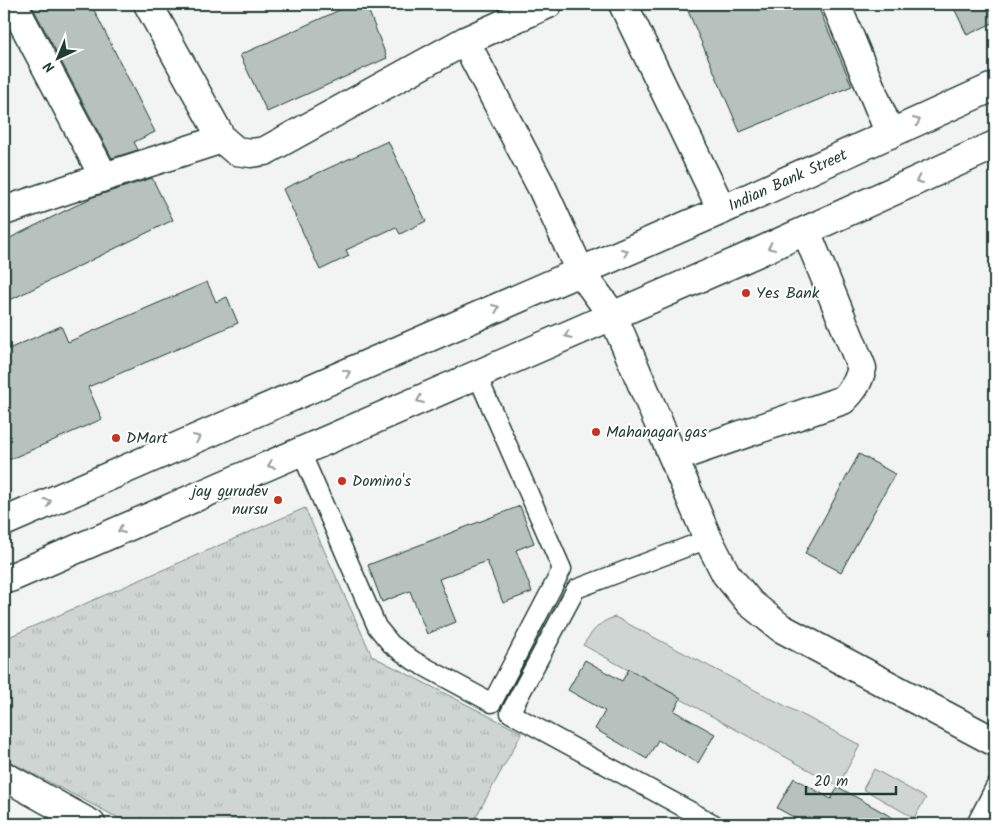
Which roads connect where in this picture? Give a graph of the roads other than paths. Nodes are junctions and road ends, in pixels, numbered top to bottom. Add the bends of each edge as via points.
1 (13, 4) edge
2 (148, 4) edge
3 (548, 4) edge
4 (623, 4) edge
5 (836, 4) edge
6 (465, 41) junction
7 (995, 86) edge
8 (890, 134) junction
9 (222, 139) junction
10 (995, 145) edge
11 (104, 177) junction
12 (722, 210) junction
13 (4, 211) edge
14 (806, 231) junction
15 (580, 271) junction
16 (613, 316) junction
17 (477, 375) junction
18 (301, 452) junction
19 (674, 458) junction
20 (4, 522) edge
21 (708, 539) junction
22 (4, 578) edge
23 (995, 742) edge
24 (4, 776) edge
25 (995, 787) edge
26 (91, 824) edge
27 (714, 824) edge
28 (976, 824) edge

1 - 11 street
2 - 9 street
3 - 6 street
4 - 12 street
5 - 8 street
6 - 9 street via 265,151 236,151
6 - 15 street via 542,188
8 -> 7 street, Indian Bank Street
8 - 12 street, Indian Bank Street
9 - 11 street
10 -> 14 street
11 - 13 street
15 -> 12 street, Indian Bank Street
14 -> 16 street
14 - 19 street via 862,368 856,385 843,400
15 - 16 street
20 -> 15 street, Indian Bank Street
16 -> 17 street
16 - 19 street
17 -> 18 street
17 - 18 lane via 562,569 492,703 414,661 390,644 377,627
18 -> 22 street
19 - 21 street
21 - 23 street via 726,574 750,604 781,628
21 - 27 lane via 576,589 510,713
24 - 26 street
25 - 28 lane

